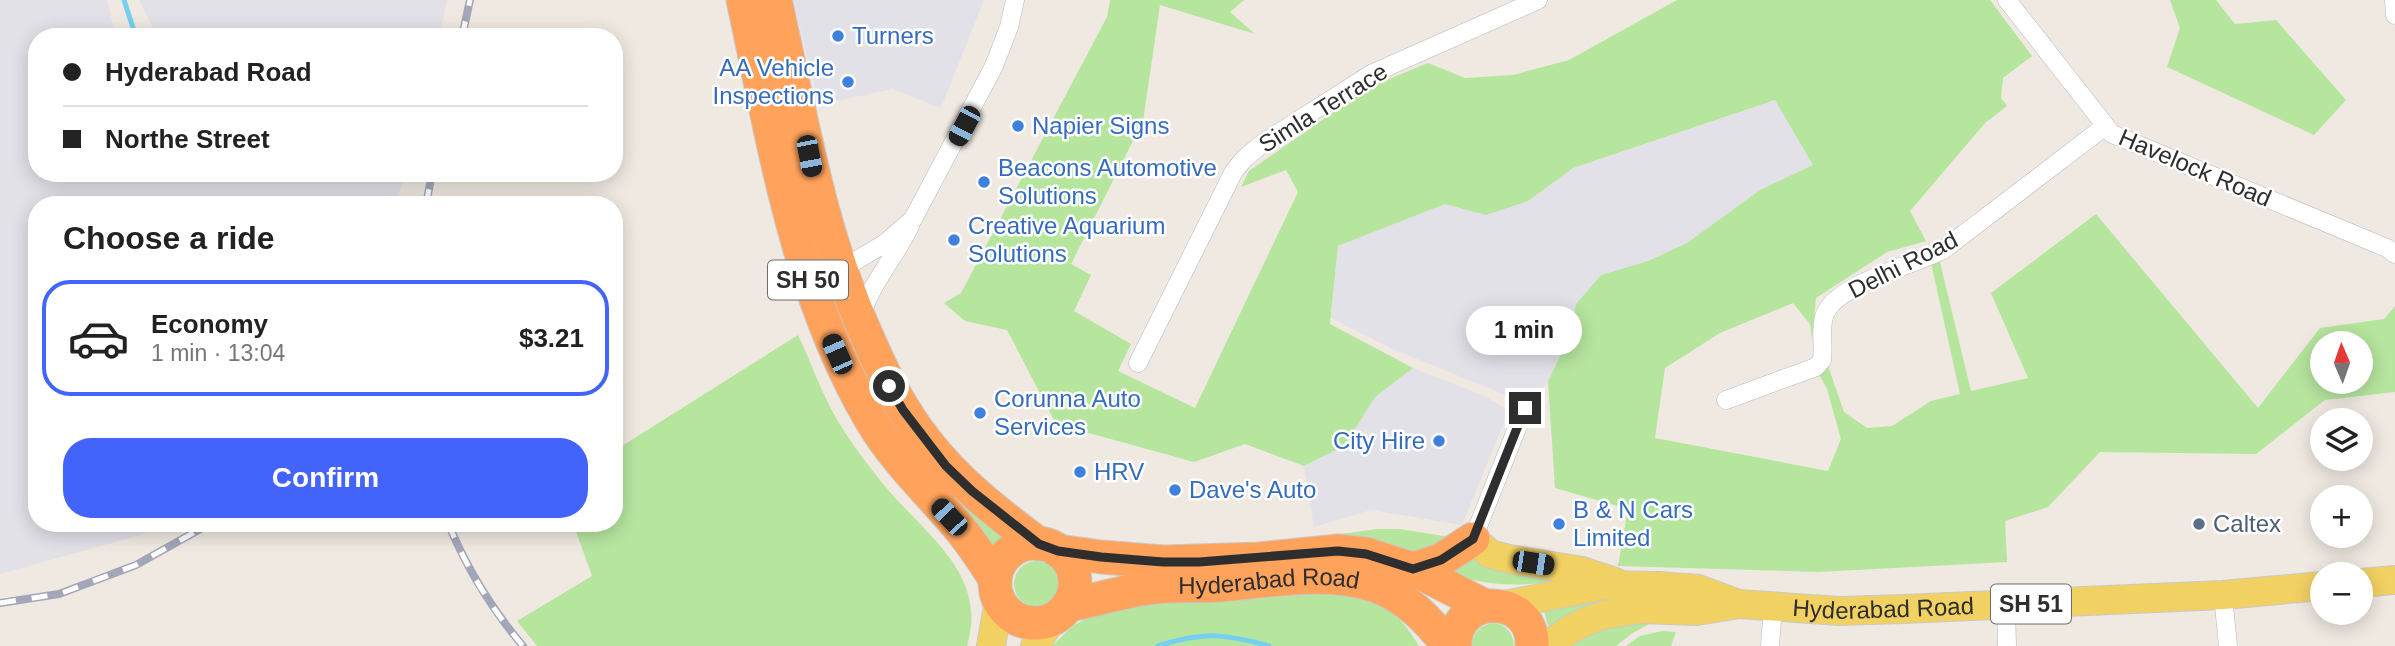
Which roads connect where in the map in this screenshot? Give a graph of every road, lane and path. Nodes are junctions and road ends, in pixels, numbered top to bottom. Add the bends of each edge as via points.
1 (743, 0) edge
2 (775, 0) edge
3 (1015, 0) edge
4 (1538, 0) edge
5 (2007, 0) edge
6 (2394, 0) edge
7 (2395, 15) edge
8 (2104, 127) junction
9 (913, 219) junction
10 (2395, 254) edge
11 (840, 270) junction
12 (810, 285) junction
13 (860, 321) junction
14 (1138, 363) dead end
15 (1726, 400) dead end
16 (1525, 408) dead end
17 (1473, 539) junction
18 (1049, 547) junction
19 (1413, 569) junction
20 (2395, 580) edge
21 (2373, 582) edge
22 (1622, 585) junction
23 (2310, 587) edge
24 (997, 590) junction
25 (2223, 595) junction
26 (1739, 604) junction
27 (1492, 606) junction
28 (2006, 606) junction
29 (1773, 607) junction
30 (1051, 624) edge
31 (991, 646) edge
32 (1449, 646) edge
33 (1455, 646) edge
34 (1532, 646) edge
35 (1548, 646) edge
36 (1770, 646) edge
37 (2007, 646) edge
38 (2228, 646) edge

1 - 12 highway, SH 50
2 - 11 highway, SH 50 via 825,225
3 - 9 street via 994,66
4 - 14 street, Simla Terrace via 1371,74 1245,158 1234,171
5 - 8 street, Havelock Road
6 - 7 street
8 - 10 street, Havelock Road
8 - 15 street, Delhi Road via 1943,250 1884,272 1833,301 1824,316 1822,360 1816,367
9 - 11 street via 884,244
9 - 13 street via 899,250 872,287
11 - 12 street
11 - 13 highway, SH 50
12 - 24 highway, SH 50 via 848,379 872,422 919,485 955,523
13 - 18 highway, SH 50 via 889,386 925,441 972,491
16 - 17 street
17 - 19 highway via 1441,560
17 - 22 main road via 1490,554 1581,571
18 - 19 highway, Hyderabad Road via 1101,557 1199,562 1338,551 1366,554
18 - 24 highway via 1016,548 1006,556 999,566
18 - 30 highway, SH 50 via 1073,570 1075,582
19 - 27 highway, Hyderabad Road
20 - 21 main road
22 - 26 main road, Hyderabad Road / SH 51 via 1698,589
22 - 27 main road, Hyderabad Road / SH 51
23 - 25 main road, Hyderabad Road / SH 51
24 - 30 highway, SH 50 via 1006,610 1027,622
24 - 31 main road
25 - 28 main road, Hyderabad Road / SH 51
25 - 38 street
26 - 29 main road, Hyderabad Road / SH 51
26 - 35 main road, Hyderabad Road / SH 51 via 1696,611 1612,613 1578,626
27 - 33 highway, SH 51 via 1464,619
27 - 34 highway via 1510,608 1525,622
28 - 29 main road, Hyderabad Road / SH 51 via 1839,611
28 - 37 street
29 - 36 street
30 - 32 highway, Hyderabad Road via 1142,589 1351,579 1398,596 1424,614

